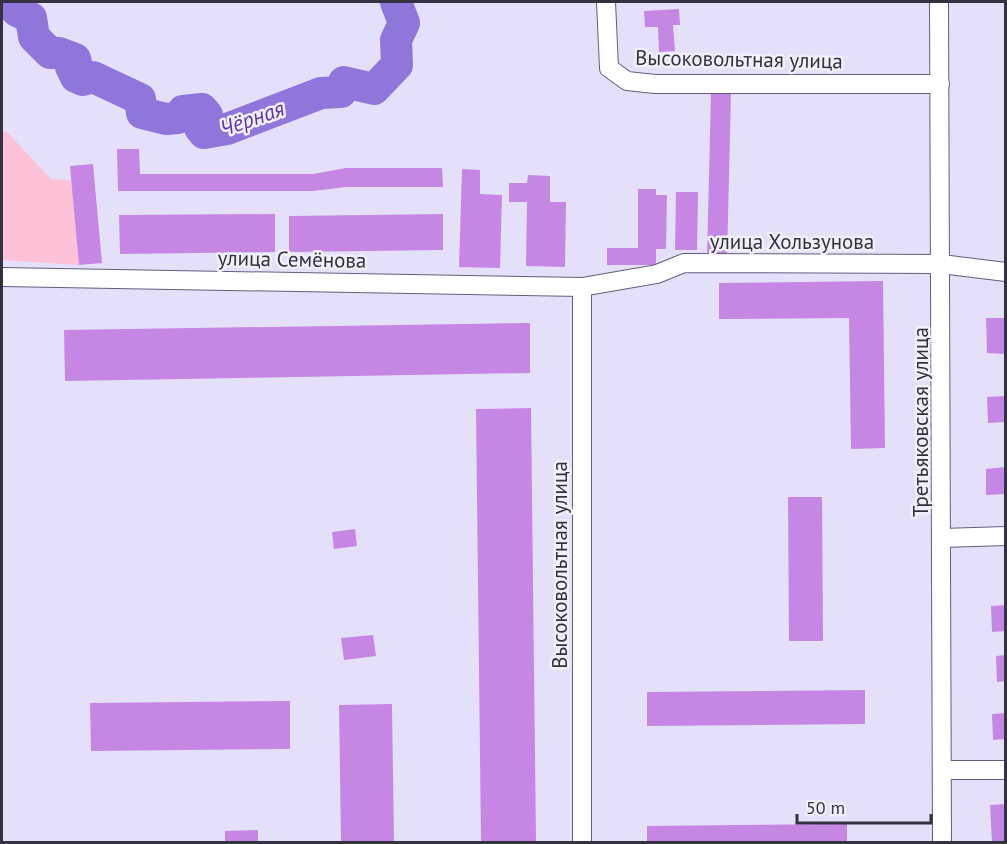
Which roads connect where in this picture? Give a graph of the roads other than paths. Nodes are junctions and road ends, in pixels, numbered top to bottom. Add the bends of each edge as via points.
1 (606, 2) edge
2 (939, 2) edge
3 (940, 84) junction
4 (941, 264) junction
5 (1005, 272) edge
6 (2, 277) edge
7 (582, 287) junction
8 (1005, 536) edge
9 (942, 538) junction
10 (943, 770) junction
11 (1005, 770) edge
12 (582, 843) edge
13 (942, 843) edge

1 - 3 street, Высоковольтная улица via 609,68 627,81
2 - 3 street, Третьяковская улица
3 - 4 street, Третьяковская улица
4 - 5 street, улица Хользунова
4 - 7 street, улица Хользунова via 684,263 657,274
4 - 9 street, Третьяковская улица
6 - 7 street, улица Семёнова
7 - 12 street, Высоковольтная улица
8 - 9 street
9 - 10 street, Третьяковская улица
10 - 11 street
10 - 13 street, Третьяковская улица

